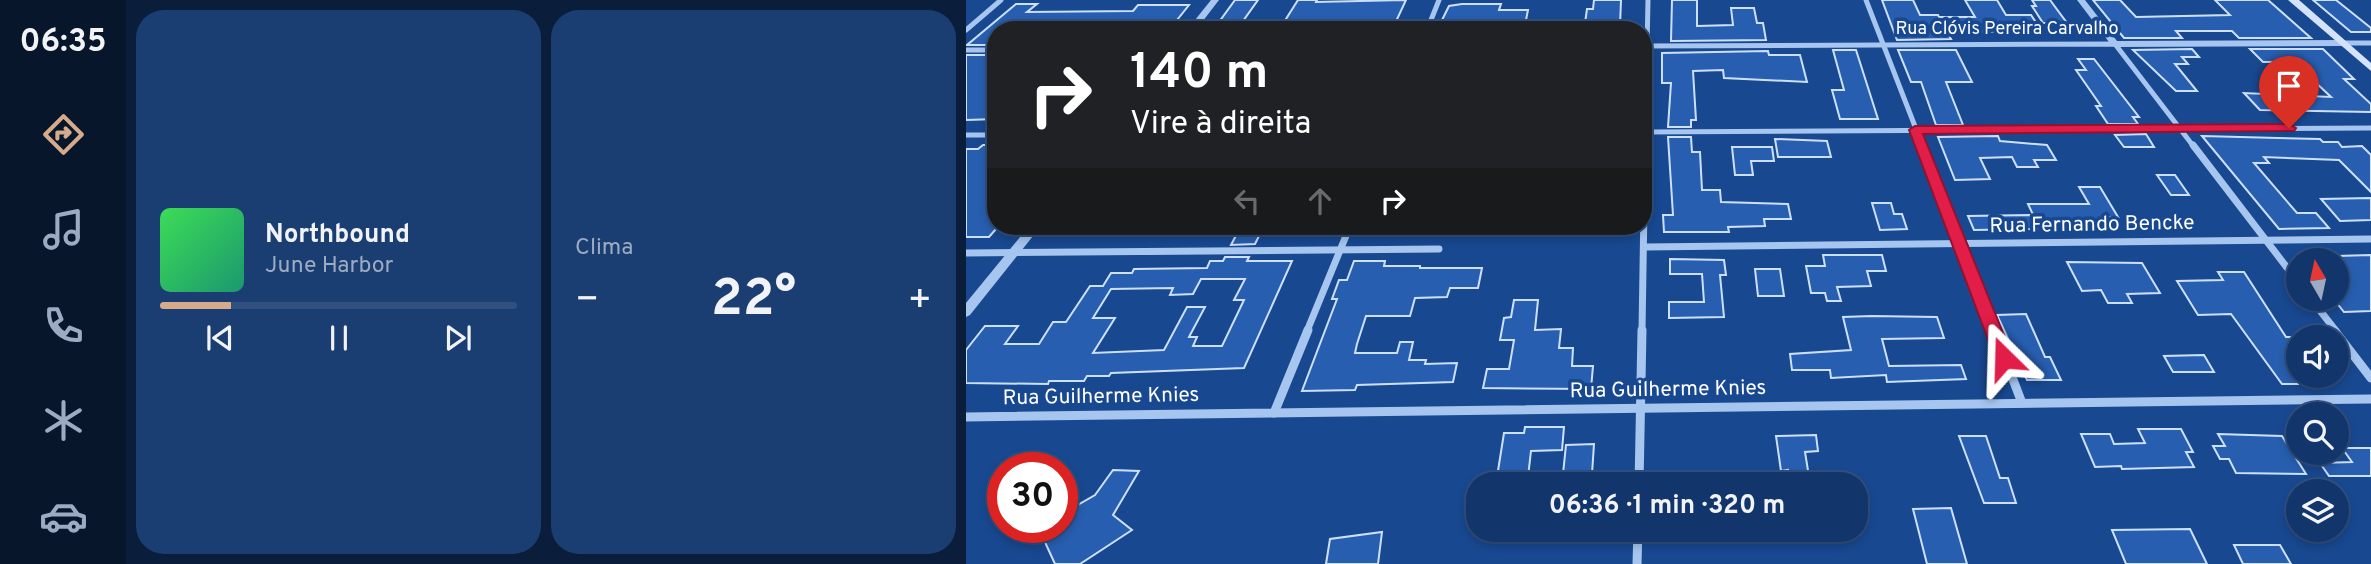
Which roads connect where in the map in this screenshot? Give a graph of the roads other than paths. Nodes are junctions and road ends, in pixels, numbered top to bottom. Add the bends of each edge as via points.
1 (1001, 0) edge
2 (1215, 0) edge
3 (1439, 0) edge
4 (1648, 0) edge
5 (1866, 0) edge
6 (2081, 0) edge
7 (2293, 0) edge
8 (1198, 21) edge
9 (1431, 21) edge
10 (1647, 21) edge
11 (966, 30) edge
12 (2343, 43) junction
13 (2371, 43) edge
14 (2115, 44) junction
15 (1883, 45) junction
16 (1652, 46) edge
17 (966, 50) edge
18 (987, 50) edge
19 (2371, 68) edge
20 (2371, 128) edge
21 (2180, 129) junction
22 (1915, 130) junction
23 (1652, 132) edge
24 (966, 135) edge
25 (987, 135) edge
26 (1028, 235) edge
27 (1347, 235) edge
28 (1645, 235) edge
29 (2371, 239) edge
30 (2266, 240) junction
31 (1958, 243) junction
32 (1645, 247) junction
33 (1439, 249) dead end
34 (1341, 250) junction
35 (966, 253) edge
36 (1013, 253) junction
37 (2286, 266) edge
38 (966, 312) edge
39 (2321, 312) edge
40 (2371, 378) edge
41 (2371, 399) edge
42 (2022, 403) junction
43 (1641, 408) junction
44 (1274, 413) junction
45 (966, 417) edge
46 (1639, 472) edge
47 (1638, 542) edge
48 (1637, 564) edge

1 - 11 street
2 - 8 street
3 - 9 street
4 - 10 street
5 - 15 street
6 - 14 street
7 - 12 main road
12 - 13 street, Rua Clóvis Pereira Carvalho
12 - 14 street, Rua Clóvis Pereira Carvalho
12 - 19 main road
14 - 15 street, Rua Clóvis Pereira Carvalho
14 - 21 street
15 - 16 street, Rua Clóvis Pereira Carvalho
15 - 22 street
17 - 18 street
20 - 21 street
21 - 22 street
21 - 30 street
22 - 23 street
22 - 31 street
24 - 25 street
26 - 36 street
27 - 34 street
28 - 32 street
29 - 30 street, Rua Fernando Bencke
30 - 31 street, Rua Fernando Bencke
30 - 37 street
31 - 32 street, Rua Fernando Bencke
31 - 42 street
32 - 43 street
33 - 34 street
34 - 36 street
34 - 44 street
35 - 36 street
36 - 38 street
39 - 40 street
41 - 42 street, Rua Guilherme Knies
42 - 43 street, Rua Guilherme Knies
43 - 44 street, Rua Guilherme Knies
43 - 46 street
44 - 45 street, Rua Guilherme Knies
47 - 48 street

